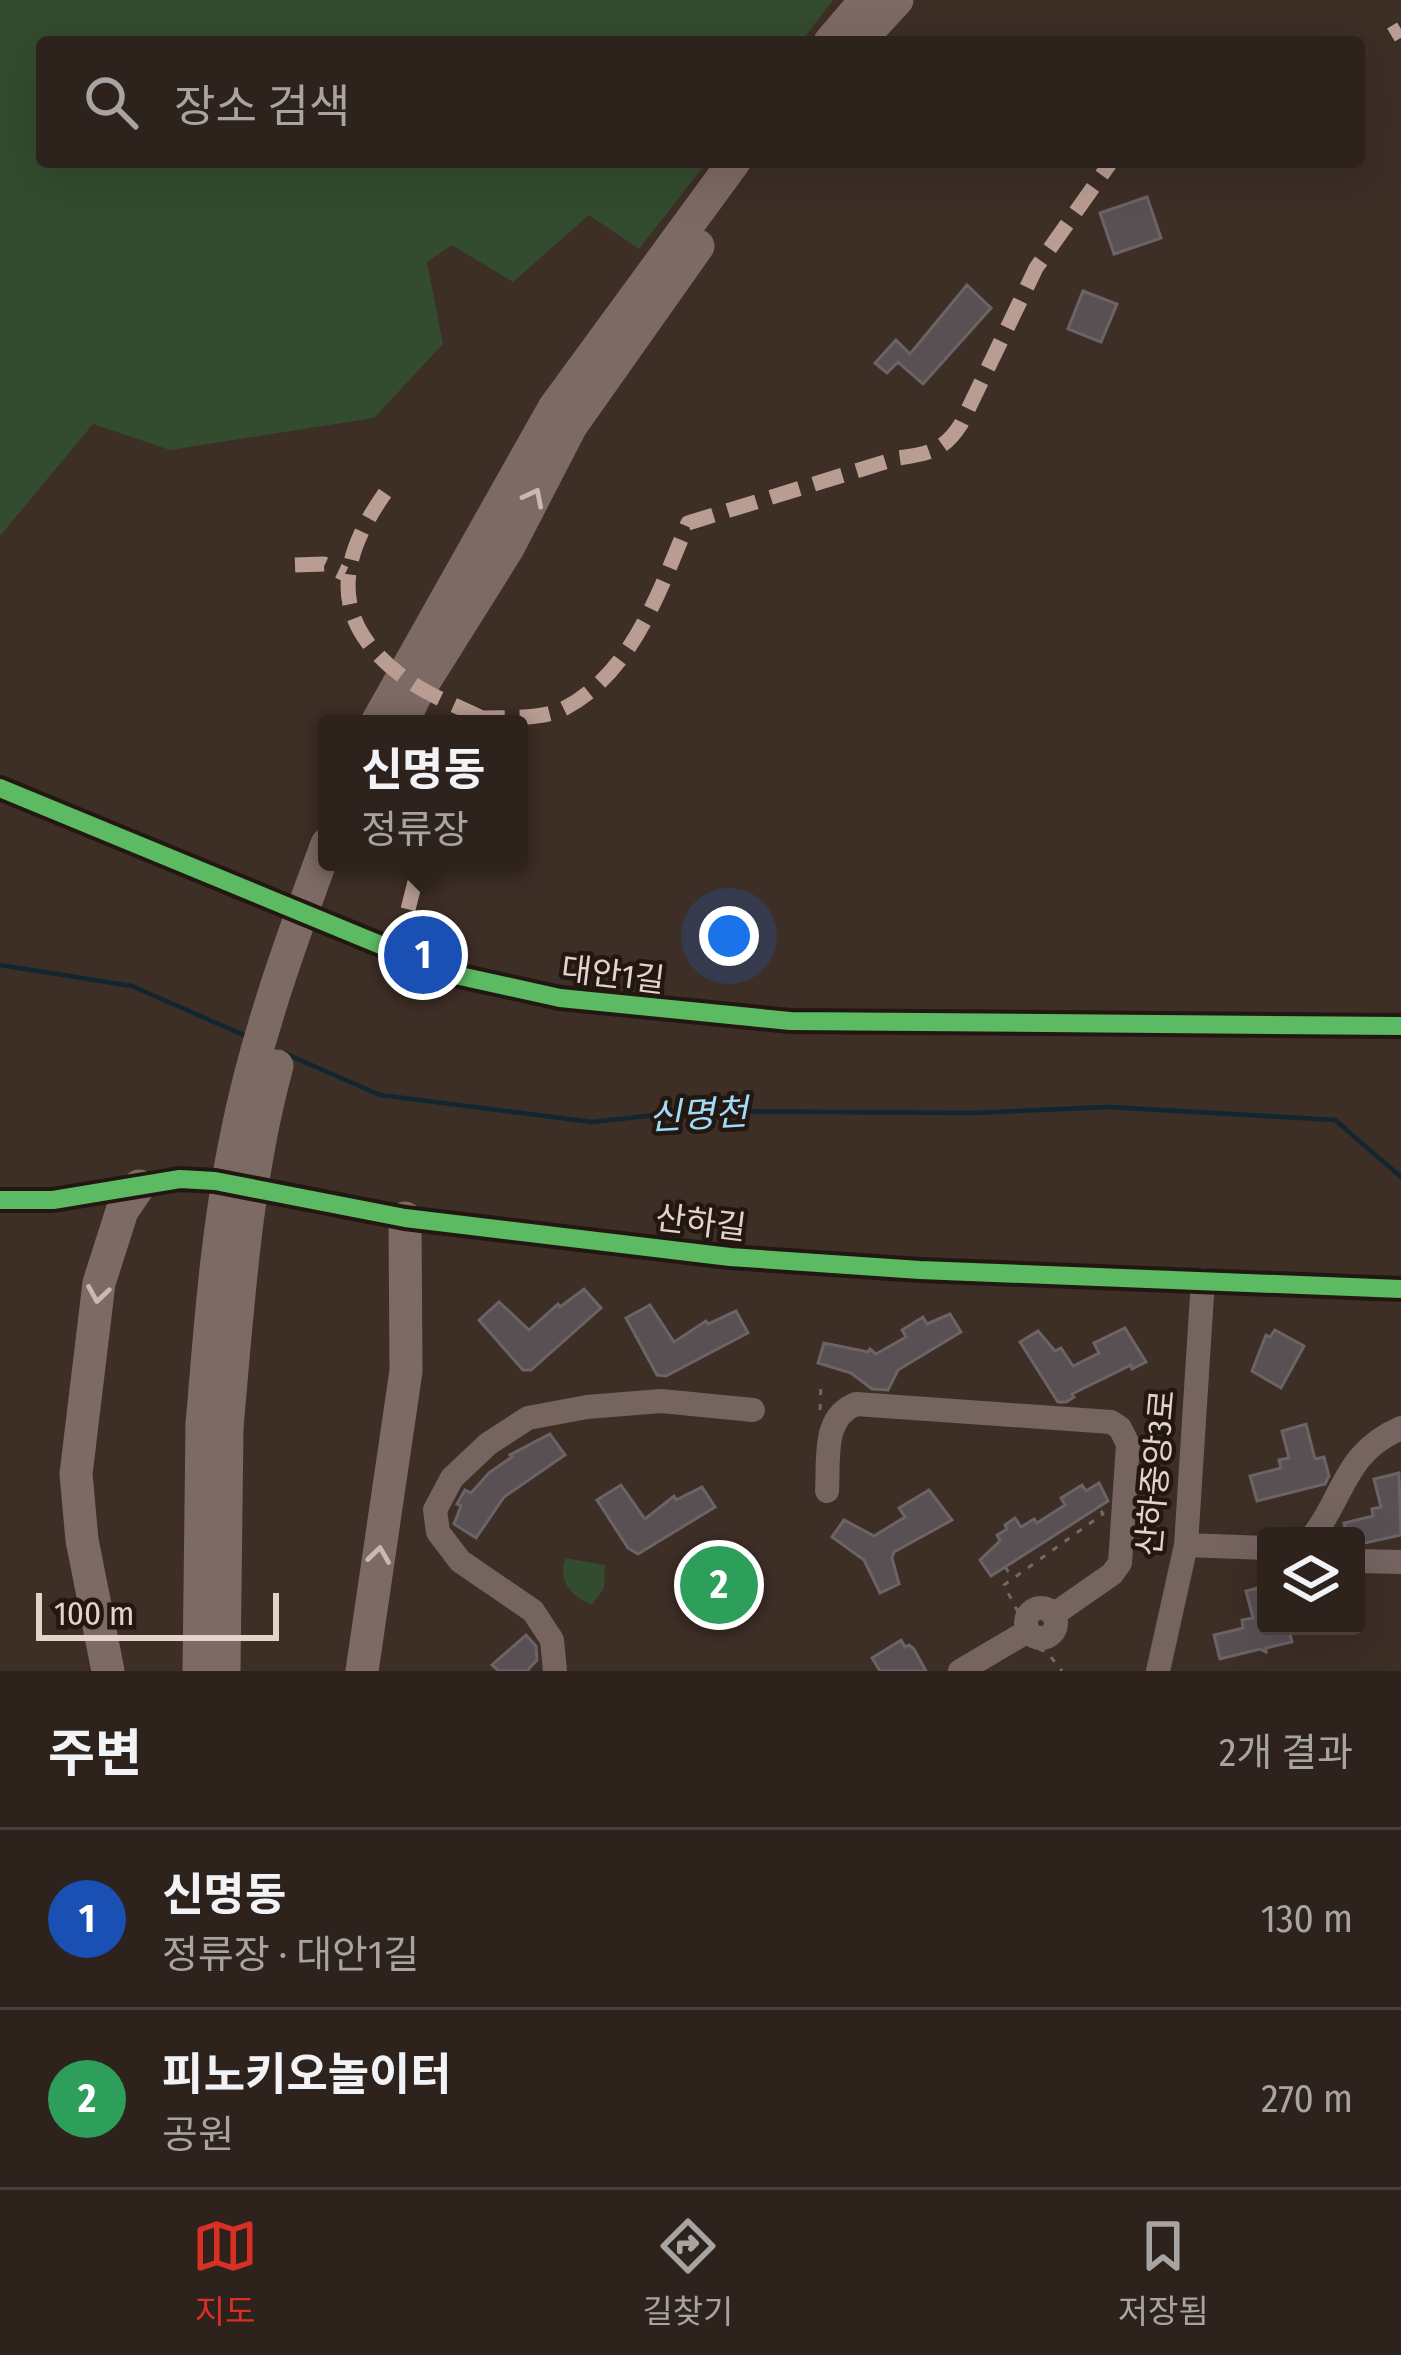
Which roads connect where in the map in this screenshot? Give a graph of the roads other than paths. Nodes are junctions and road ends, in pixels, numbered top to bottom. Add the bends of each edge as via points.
1 (866, 0) edge
2 (897, 0) edge
3 (835, 36) edge
4 (864, 36) edge
5 (730, 168) edge
6 (755, 168) edge
7 (465, 595) junction
8 (381, 715) edge
9 (406, 715) edge
10 (0, 788) edge
11 (318, 869) edge
12 (341, 871) edge
13 (1401, 1026) edge
14 (139, 1186) junction
15 (0, 1200) edge
16 (405, 1219) junction
17 (1203, 1280) junction
18 (1401, 1288) edge
19 (753, 1410) dead end
20 (214, 1426) junction
21 (1401, 1428) edge
22 (827, 1490) dead end
23 (1318, 1527) edge
24 (1186, 1545) junction
25 (1257, 1548) edge
26 (1365, 1561) edge
27 (1401, 1562) edge
28 (108, 1671) edge
29 (199, 1671) edge
30 (224, 1671) edge
31 (362, 1671) edge
32 (555, 1671) edge
33 (960, 1671) edge
34 (1158, 1671) edge

1 - 3 highway
2 - 4 highway
5 - 7 highway via 554,408
7 -> 6 highway via 571,427
7 - 8 highway via 422,635
7 - 9 highway
10 - 13 street, 대안1길 via 415,960 560,998 790,1022
11 - 20 highway, bridge via 237,1133 213,1295
12 - 20 highway, bridge via 270,1094
14 - 15 street, 산하길
14 - 16 street, 산하길 via 215,1180
14 -> 28 highway via 122,1211 99,1283 76,1474
16 - 17 street, 산하길 via 730,1258
31 -> 16 highway via 406,1371
17 - 18 street, 산하길
17 - 24 street, 산하중앙3로
19 - 32 street via 661,1401 527,1418 452,1478 435,1510 438,1532 460,1562 532,1611 552,1640
20 - 29 highway
20 - 30 highway
21 - 23 street via 1359,1456
22 - 33 street via 832,1422 856,1404 1120,1428 1128,1444 1120,1563 1053,1615 1033,1610 1024,1633
24 - 25 street
24 - 34 street, 산하중앙3로
26 - 27 street

